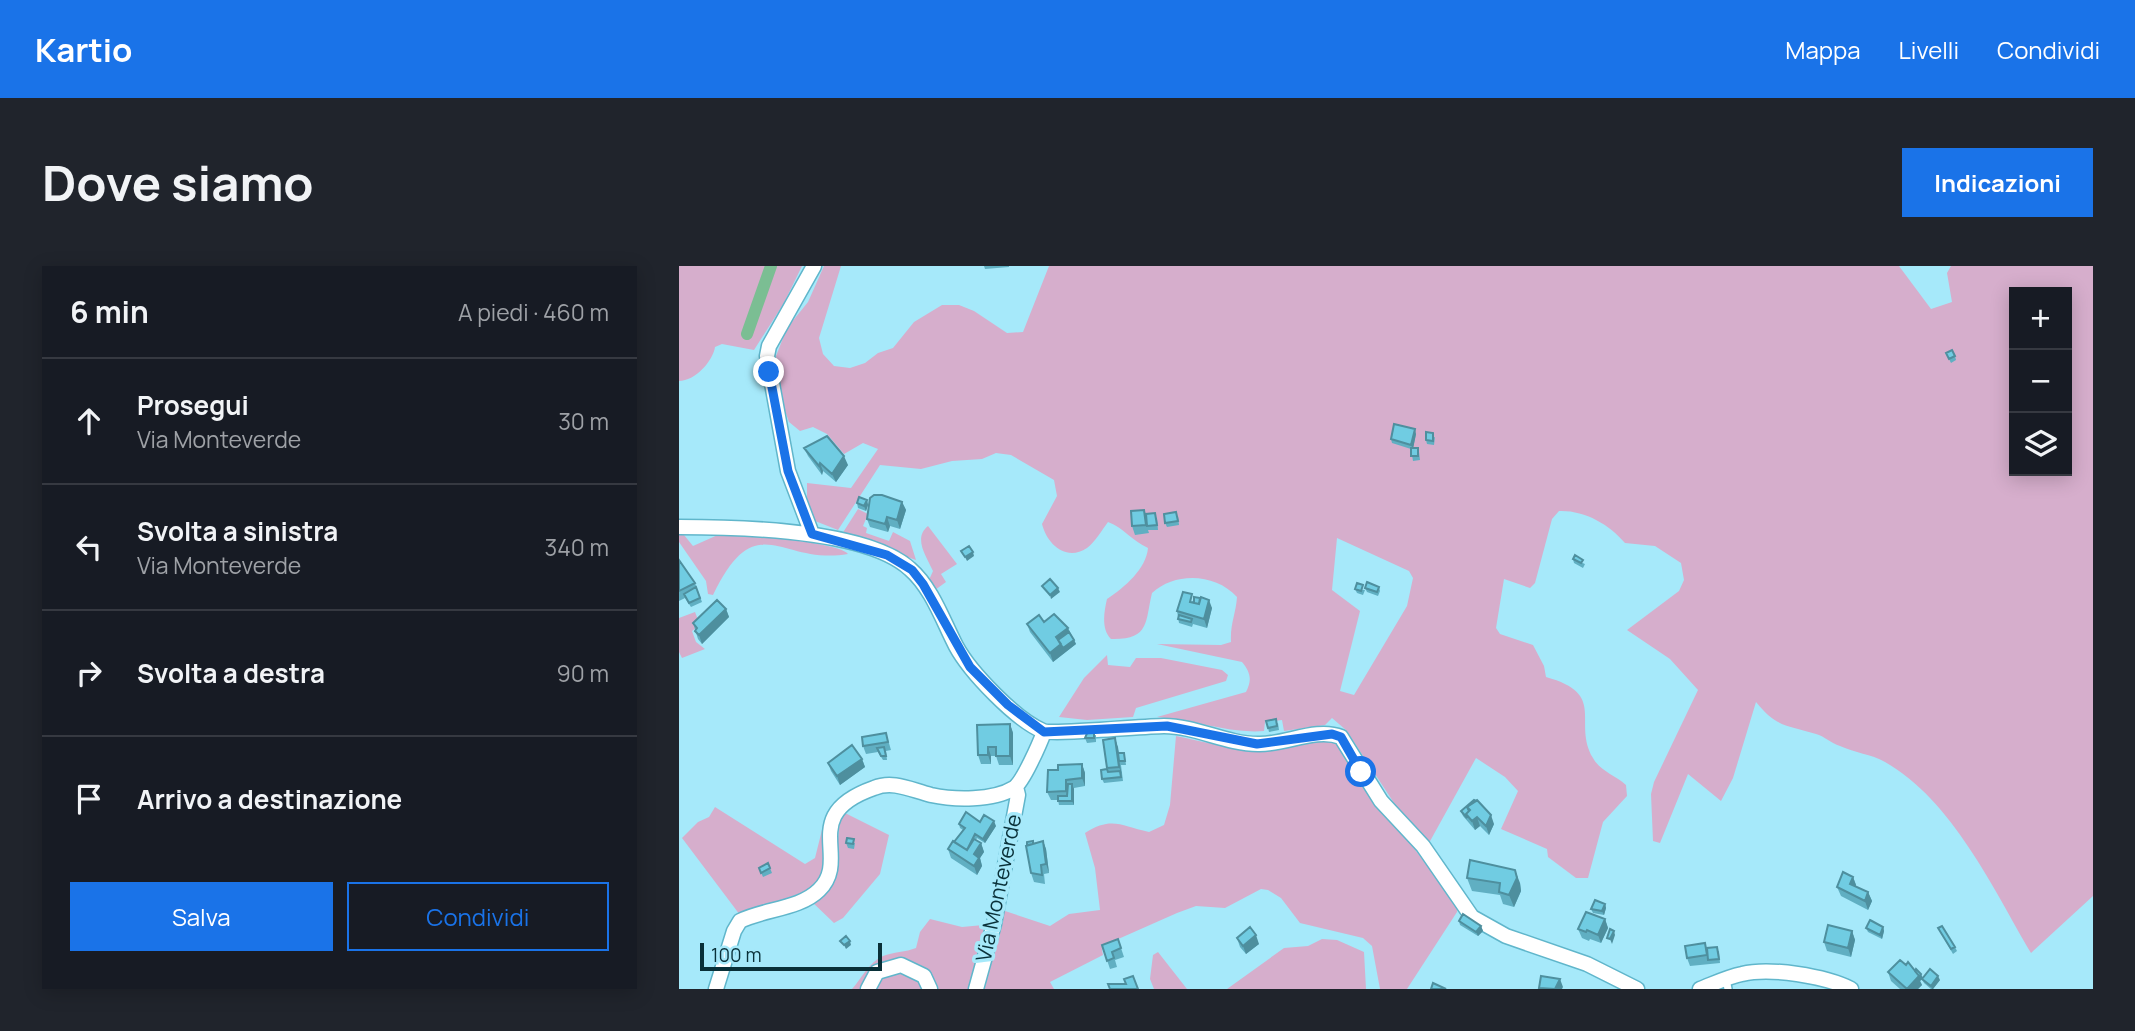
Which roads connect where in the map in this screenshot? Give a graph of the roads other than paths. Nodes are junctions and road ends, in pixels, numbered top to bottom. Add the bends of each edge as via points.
1 (814, 266) edge
2 (679, 527) edge
3 (812, 534) junction
4 (1044, 732) junction
5 (1016, 787) junction
6 (1727, 984) edge
7 (716, 989) edge
8 (868, 989) edge
9 (930, 989) edge
10 (976, 989) edge
11 (1637, 989) edge
12 (1700, 989) edge
13 (1851, 989) edge

1 - 3 street via 767,356 788,471
2 - 3 street
3 - 4 street via 887,555 912,570 970,667
4 - 5 street, Via Monteverde
4 - 11 street via 1167,726 1257,744 1320,733 1341,737 1381,802 1423,846 1472,917 1506,936 1587,964
5 - 7 street, Via Monteverde via 976,798 953,798 884,785 839,807 829,825 827,879 804,900 740,921
5 - 10 street, Via Monteverde via 1001,888
6 - 12 street
6 - 13 street via 1740,974 1765,972 1824,979
8 - 9 street via 877,972 901,965 924,976

